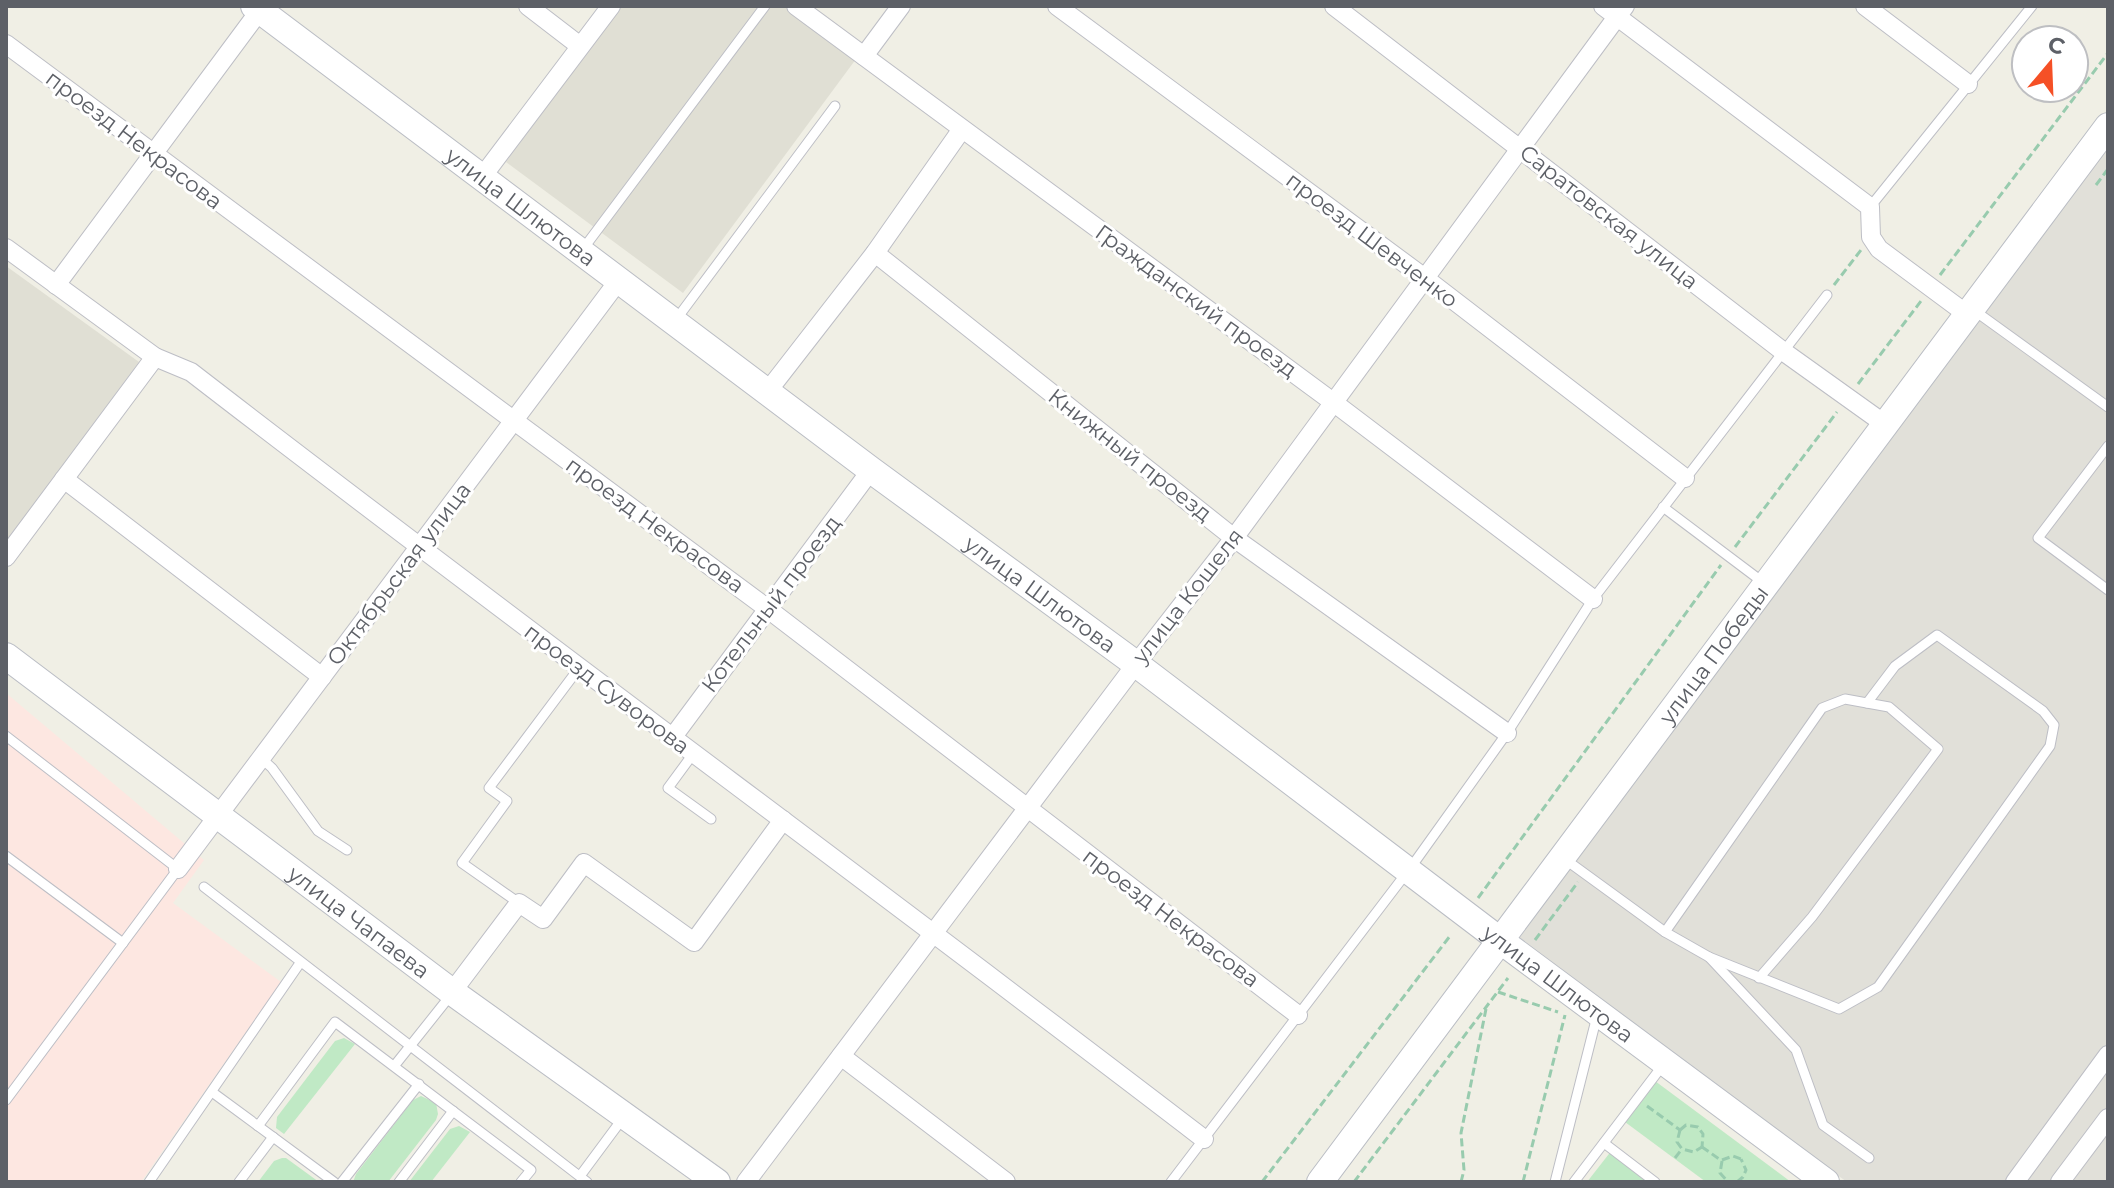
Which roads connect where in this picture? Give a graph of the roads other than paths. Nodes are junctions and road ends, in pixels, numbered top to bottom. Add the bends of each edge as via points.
1 (528, 6) edge
2 (611, 6) edge
3 (765, 6) edge
4 (796, 6) edge
5 (901, 6) edge
6 (1057, 6) edge
7 (1334, 6) edge
8 (1865, 6) edge
9 (2032, 6) edge
10 (259, 7) edge
11 (1615, 10) edge
12 (6, 44) edge
13 (580, 46) junction
14 (864, 56) junction
15 (1968, 84) junction
16 (835, 106) dead end
17 (2108, 126) edge
18 (962, 129) junction
19 (1520, 148) junction
20 (151, 154) junction
21 (482, 177) junction
22 (1870, 207) junction
23 (6, 248) edge
24 (581, 252) junction
25 (875, 253) junction
26 (1426, 279) junction
27 (619, 280) junction
28 (56, 285) junction
29 (1827, 295) road end
30 (1970, 312) junction
31 (674, 322) junction
32 (1784, 352) junction
33 (155, 357) junction
34 (767, 392) junction
35 (1333, 402) junction
36 (2108, 407) edge
37 (513, 421) junction
38 (1886, 425) junction
39 (2108, 446) edge
40 (871, 470) junction
41 (1685, 478) junction
42 (64, 479) junction
43 (1663, 507) junction
44 (1234, 538) junction
45 (418, 548) junction
46 (6, 557) edge
47 (1767, 585) junction
48 (2108, 590) edge
49 (1593, 599) junction
50 (768, 609) junction
51 (6, 656) edge
52 (1136, 664) junction
53 (579, 668) junction
54 (322, 677) junction
55 (1867, 703) junction
56 (1507, 733) junction
57 (6, 736) edge
58 (672, 738) junction
59 (693, 754) junction
60 (261, 758) junction
61 (1027, 808) junction
62 (218, 816) junction
63 (711, 819) dead end
64 (783, 820) junction
65 (347, 850) dead end
66 (6, 856) edge
67 (1573, 866) junction
68 (178, 869) junction
69 (1408, 870) junction
70 (204, 887) dead end
71 (519, 903) junction
72 (934, 932) junction
73 (1665, 932) junction
74 (1501, 941) junction
75 (123, 943) junction
76 (1709, 957) junction
77 (300, 963) junction
78 (1759, 978) junction
79 (452, 992) junction
80 (1598, 1013) junction
81 (1298, 1015) junction
82 (410, 1047) junction
83 (2108, 1055) edge
84 (841, 1056) junction
85 (1665, 1062) junction
86 (395, 1065) junction
87 (419, 1084) junction
88 (212, 1092) junction
89 (6, 1100) edge
90 (453, 1111) junction
91 (625, 1116) junction
92 (2108, 1118) edge
93 (258, 1126) junction
94 (273, 1137) junction
95 (1204, 1139) junction
96 (1604, 1143) junction
97 (1869, 1158) dead end
98 (584, 1179) edge
99 (523, 1181) edge
100 (149, 1182) edge
101 (239, 1182) edge
102 (334, 1182) edge
103 (342, 1182) edge
104 (399, 1182) edge
105 (717, 1182) edge
106 (746, 1182) edge
107 (1006, 1182) edge
108 (1171, 1182) edge
109 (1320, 1182) edge
110 (1555, 1182) edge
111 (1574, 1182) edge
112 (1655, 1182) edge
113 (1826, 1182) edge
114 (2015, 1182) edge
115 (2060, 1182) edge

1 - 13 street
2 - 13 street
3 - 24 lane
4 - 14 street, Гражданский проезд
5 - 14 street
6 - 26 street, проезд Шевченко
7 - 19 street, Саратовская улица
8 - 15 street
9 - 15 lane
10 - 20 street
10 - 21 main road, улица Шлютова
11 - 19 street, улица Кошеля
11 - 22 street
12 - 20 street, проезд Некрасова
13 - 21 street
14 - 18 street, Гражданский проезд
15 - 22 lane
16 - 31 lane
17 - 30 main road, улица Победы
18 - 25 street
18 - 35 street, Гражданский проезд
19 - 26 street, улица Кошеля
19 - 32 street, Саратовская улица
20 - 28 street
20 - 37 street, проезд Некрасова
21 - 24 main road, улица Шлютова
22 - 30 street via 1871,237 1879,249
23 - 28 street, проезд Суворова
24 - 27 main road, улица Шлютова
25 - 34 street
25 - 44 street, Книжный проезд
26 - 35 street, улица Кошеля
26 - 41 street, проезд Шевченко
27 - 31 main road, улица Шлютова
27 - 37 street, Октябрьская улица
28 - 33 street, проезд Суворова
29 - 32 lane
30 - 36 lane
30 - 38 main road, улица Победы
31 - 34 main road, улица Шлютова
32 - 38 street, Саратовская улица
32 - 41 lane
33 - 42 street
33 - 45 street, проезд Суворова via 191,372
34 - 40 main road, улица Шлютова
35 - 44 street, улица Кошеля
35 - 49 street, Гражданский проезд
37 - 45 street, Октябрьская улица
37 - 50 street, проезд Некрасова
38 - 47 main road, улица Победы
39 - 48 lane via 2038,538
40 - 50 street, Котельный проезд
40 - 52 main road, улица Шлютова
41 - 43 lane
42 - 46 street
42 - 54 street
43 - 47 lane
43 - 49 lane
44 - 52 street, улица Кошеля
44 - 56 street, Книжный проезд
45 - 53 street, проезд Суворова
45 - 54 street, Октябрьская улица
47 - 67 main road, улица Победы
49 - 56 lane
50 - 58 street, Котельный проезд
50 - 61 street, проезд Некрасова
51 - 62 main road, улица Чапаева
52 - 61 street, улица Кошеля
52 - 69 main road, улица Шлютова
53 - 58 street, проезд Суворова
53 - 71 lane via 489,788 507,801 462,863
54 - 60 street, Октябрьская улица
55 - 73 lane via 1845,699 1822,708
55 - 78 lane via 1889,707 1938,749 1812,917
55 - 78 lane via 1895,666 1937,635 2043,711 2054,725 2050,746 1878,987 1839,1009
56 - 69 lane
57 - 68 lane
58 - 59 street, проезд Суворова
59 - 63 lane via 668,788
59 - 64 street, проезд Суворова
60 - 62 street, Октябрьская улица
60 - 65 lane via 318,831
61 - 72 street, улица Кошеля
61 - 81 street, проезд Некрасова
62 - 68 street, Октябрьская улица
62 - 79 main road, улица Чапаева
64 - 71 street via 694,942 584,863 543,919
64 - 72 street, проезд Суворова
66 - 75 lane
67 - 73 lane
67 - 74 main road, улица Победы
68 - 75 lane
69 - 74 main road, улица Шлютова
69 - 81 lane
70 - 77 lane
71 - 79 street
72 - 84 street, улица Кошеля
72 - 95 street, проезд Суворова
73 - 76 lane
74 - 80 main road, улица Шлютова
74 - 109 main road, улица Победы
75 - 89 lane
76 - 78 lane
76 - 97 lane via 1796,1050 1823,1125
77 - 82 lane
77 - 88 lane
79 - 82 lane
79 - 91 main road, улица Чапаева
80 - 85 main road, улица Шлютова
80 - 110 lane
81 - 95 lane
82 - 86 lane
82 - 98 lane
83 - 114 street
84 - 106 street, улица Кошеля
84 - 107 street
85 - 96 lane
85 - 113 main road, улица Шлютова
86 - 87 lane
86 - 93 lane via 335,1022
87 - 90 lane
87 - 103 lane
88 - 93 lane
88 - 100 lane
90 - 99 lane via 531,1170
90 - 104 lane
91 - 98 lane
91 - 105 main road, улица Чапаева
92 - 115 street
93 - 94 lane
94 - 101 lane
94 - 102 lane
95 - 108 lane
96 - 111 lane
96 - 112 lane

